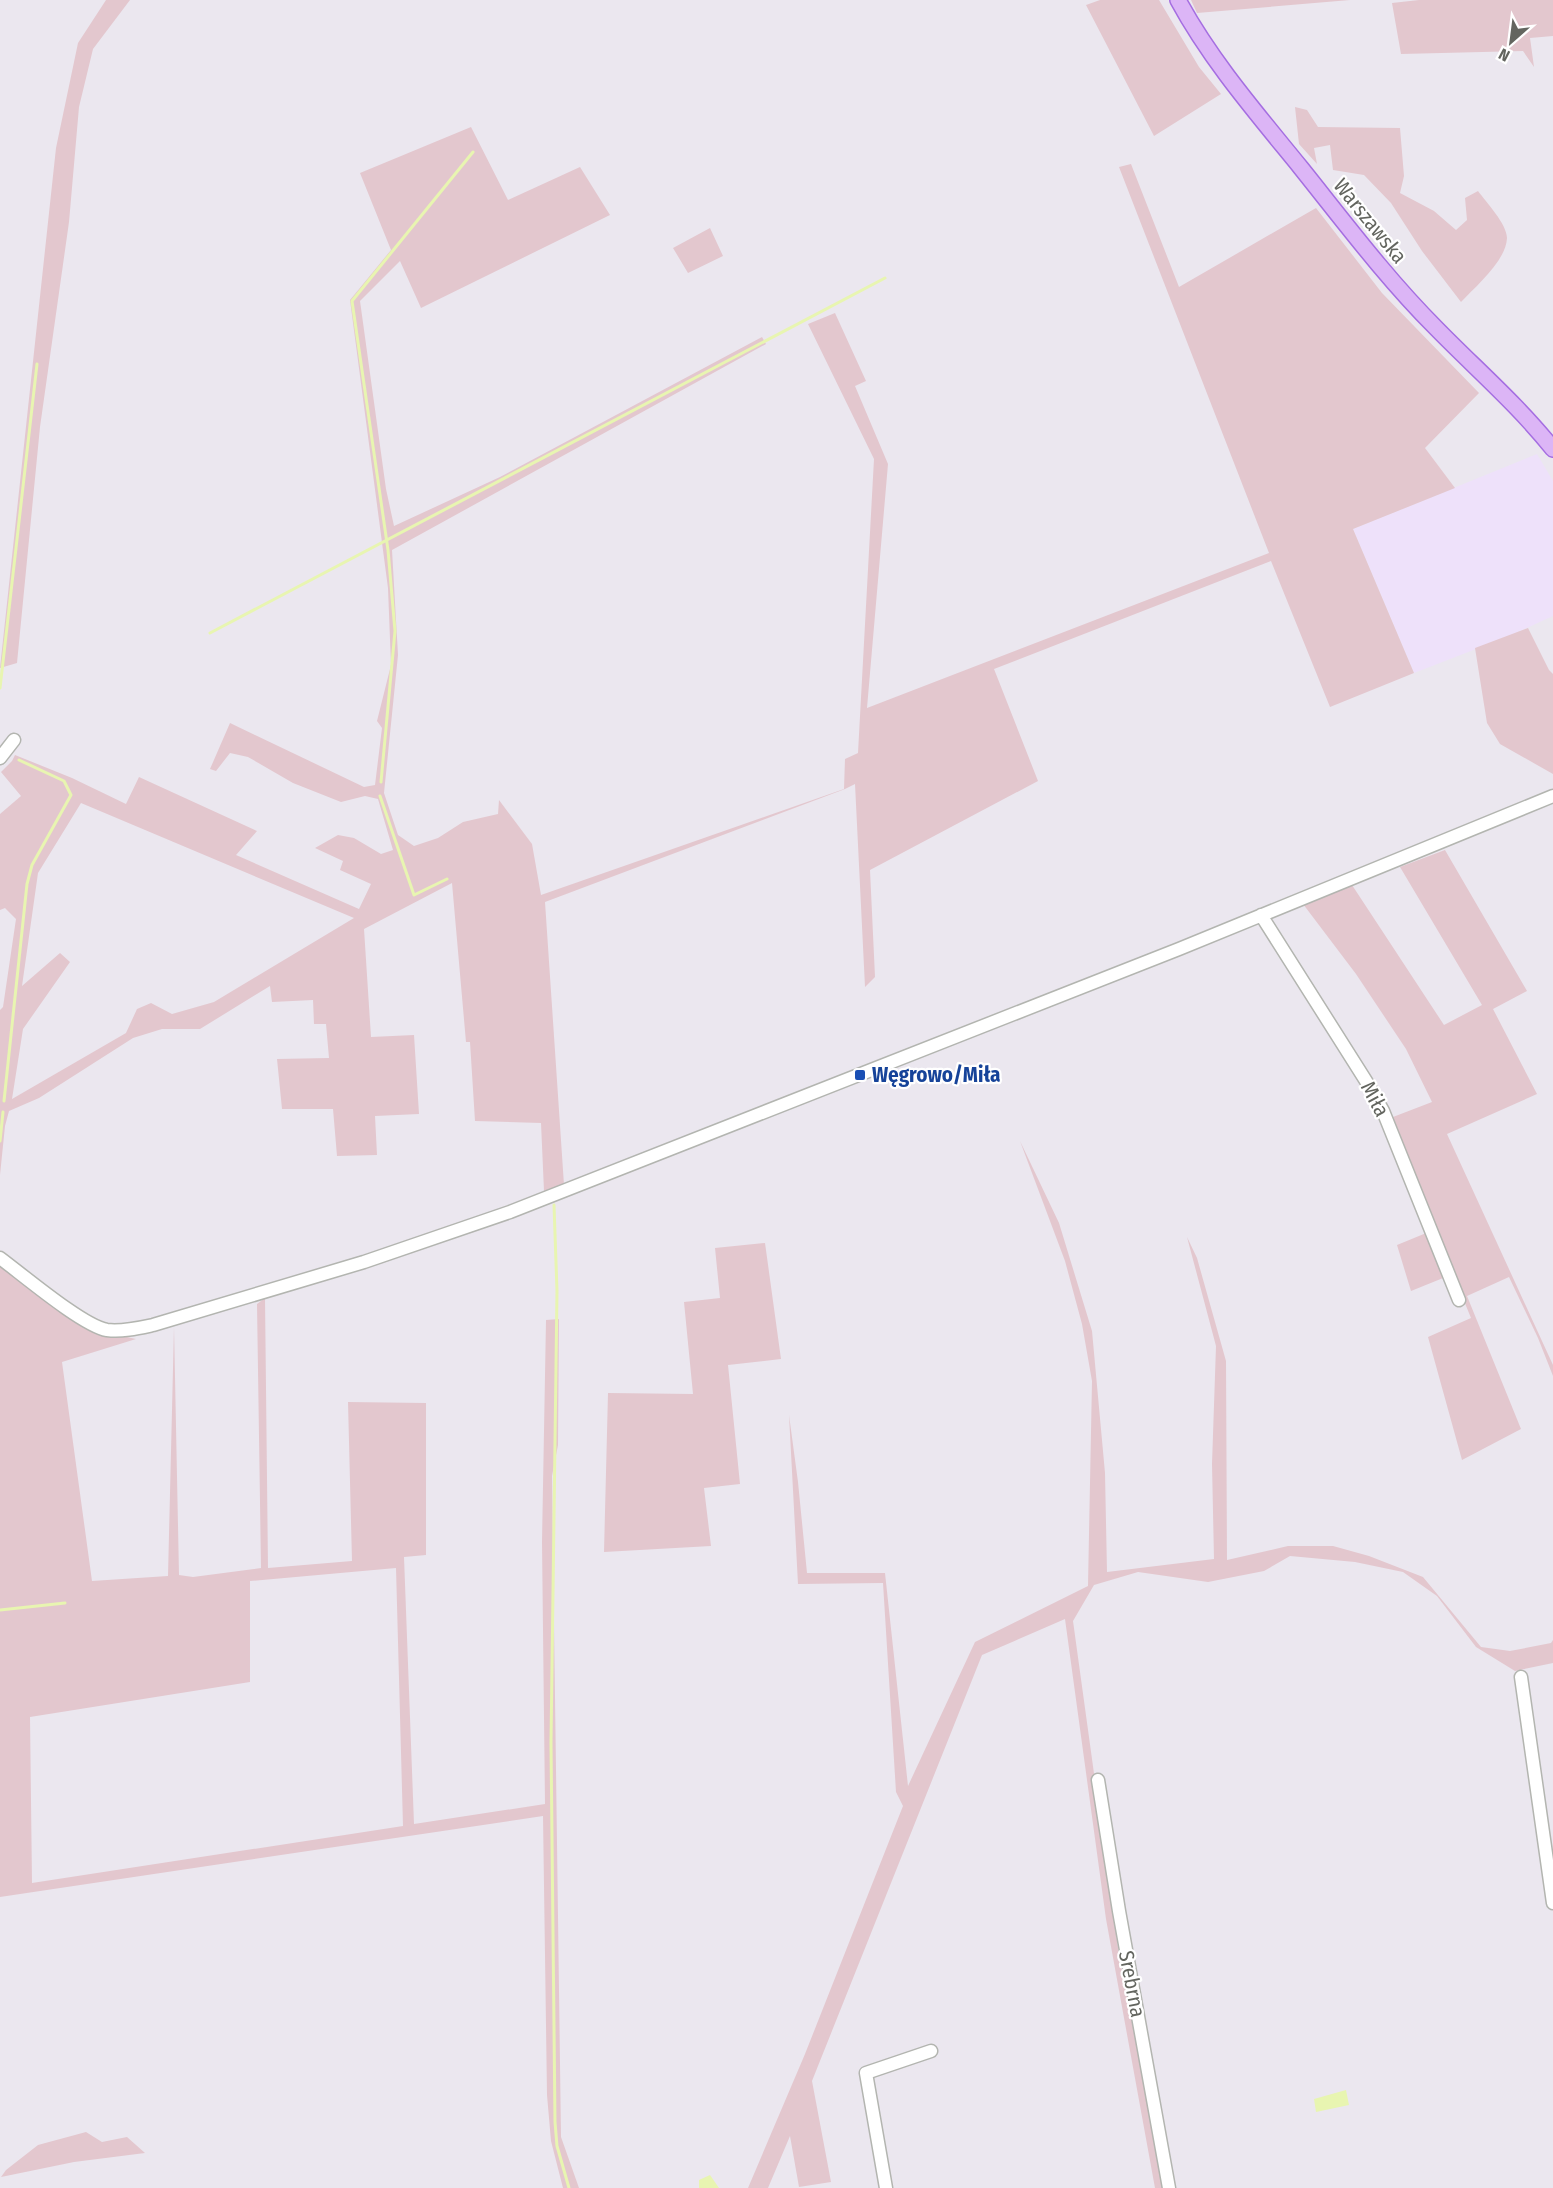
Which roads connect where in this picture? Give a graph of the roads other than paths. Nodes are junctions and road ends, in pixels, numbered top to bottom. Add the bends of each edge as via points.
1 (1178, 0) edge
2 (1553, 449) edge
3 (14, 740) dead end
4 (0, 758) edge
5 (1553, 796) edge
6 (1261, 915) junction
7 (0, 1258) edge
8 (1459, 1300) dead end
9 (1521, 1677) dead end
10 (1098, 1780) dead end
11 (1553, 1903) edge
12 (931, 2051) dead end
13 (886, 2188) edge
14 (1169, 2188) edge

1 - 2 main road, Warszawska via 1239,92 1378,265
3 - 4 street
5 - 6 street
6 - 7 street via 510,1212 364,1262 153,1325 107,1330 89,1323
6 - 8 street, Miła via 1383,1111
9 - 11 street
10 - 14 street, Srebrna
12 - 13 street via 866,2073

